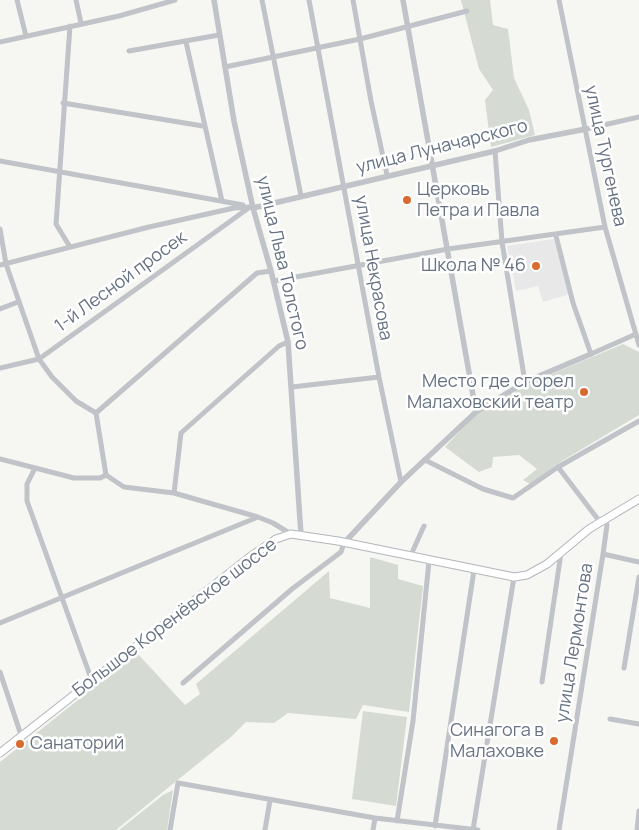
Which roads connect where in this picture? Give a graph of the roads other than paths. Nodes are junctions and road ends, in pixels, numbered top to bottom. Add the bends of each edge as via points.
1 (17, 0) edge
2 (76, 0) edge
3 (172, 0) edge
4 (214, 0) edge
5 (262, 0) edge
6 (309, 0) edge
7 (353, 0) edge
8 (403, 0) edge
9 (559, 0) edge
10 (467, 11) dead end
11 (82, 23) junction
12 (70, 26) junction
13 (407, 26) junction
14 (219, 35) junction
15 (26, 36) junction
16 (360, 39) junction
17 (0, 42) edge
18 (186, 42) junction
19 (319, 48) junction
20 (128, 51) dead end
21 (273, 56) junction
22 (225, 67) junction
23 (63, 102) junction
24 (639, 117) edge
25 (203, 126) junction
26 (586, 129) junction
27 (495, 151) junction
28 (0, 160) edge
29 (432, 165) junction
30 (59, 171) junction
31 (387, 175) junction
32 (344, 186) junction
33 (301, 196) junction
34 (222, 200) junction
35 (251, 207) junction
36 (605, 227) junction
37 (0, 230) edge
38 (556, 236) junction
39 (502, 242) junction
40 (70, 247) junction
41 (448, 250) junction
42 (3, 264) edge
43 (360, 267) junction
44 (271, 271) junction
45 (274, 281) junction
46 (18, 302) junction
47 (0, 309) edge
48 (636, 334) junction
49 (288, 342) junction
50 (639, 345) edge
51 (591, 354) junction
52 (39, 359) junction
53 (0, 368) edge
54 (379, 377) junction
55 (525, 382) junction
56 (292, 387) junction
57 (476, 412) junction
58 (96, 413) junction
59 (639, 421) edge
60 (0, 459) edge
61 (425, 460) junction
62 (558, 467) junction
63 (35, 468) junction
64 (106, 475) junction
65 (401, 482) junction
66 (174, 493) junction
67 (639, 499) edge
68 (258, 517) junction
69 (603, 520) junction
70 (424, 526) dead end
71 (291, 534) junction
72 (301, 535) junction
73 (344, 543) junction
74 (561, 552) junction
75 (603, 554) junction
76 (410, 556) junction
77 (429, 561) junction
78 (639, 562) edge
79 (474, 570) junction
80 (514, 577) junction
81 (639, 577) edge
82 (62, 596) junction
83 (0, 623) edge
84 (624, 668) dead end
85 (0, 672) edge
86 (92, 681) junction
87 (542, 682) dead end
88 (183, 683) dead end
89 (610, 718) dead end
90 (639, 724) edge
91 (21, 735) junction
92 (0, 752) edge
93 (270, 800) junction
94 (639, 811) edge
95 (375, 818) junction
96 (397, 821) junction
97 (435, 826) junction
98 (170, 830) edge
99 (265, 830) edge
100 (373, 830) edge
101 (473, 830) edge
102 (478, 830) edge
103 (559, 830) edge
104 (636, 830) edge

1 - 15 street
2 - 11 street
3 - 11 street
4 - 14 street, улица Льва Толстого
5 - 21 street
6 - 19 street, улица Некрасова
7 - 16 street
8 - 13 street
9 - 26 street, улица Тургенева
10 - 13 street
11 - 12 street
12 - 15 street
12 - 23 street
13 - 16 street
13 - 29 street
14 - 18 street
14 - 22 street, улица Льва Толстого
15 - 17 street
16 - 19 street
16 - 31 street
18 - 20 street
18 - 25 street
19 - 21 street
19 - 32 street, улица Некрасова
21 - 22 street
21 - 33 street
22 - 35 street, улица Льва Толстого
23 - 25 street
23 - 30 street
24 - 26 street, улица Луначарского
25 - 34 street
26 - 27 street, улица Луначарского via 529,140
26 - 36 street, улица Тургенева
27 - 29 street, улица Луначарского
27 - 39 street
28 - 30 street
29 - 31 street, улица Луначарского
29 - 41 street
30 - 34 street
30 - 40 street via 56,224
31 - 32 street, улица Луначарского
32 - 33 street, улица Луначарского
32 - 43 street, улица Некрасова
33 - 35 street, улица Луначарского
34 - 35 street
35 - 40 street via 234,208
35 - 44 street, улица Льва Толстого
35 - 52 street, 1-й Лесной просек
36 - 38 street
36 - 48 street, улица Тургенева
37 - 42 street
38 - 39 street
38 - 51 street via 573,304
39 - 41 street
39 - 55 street
40 - 42 street
41 - 43 street
41 - 57 street
42 - 46 street
43 - 45 street
43 - 54 street, улица Некрасова
44 - 45 street, улица Льва Толстого
44 - 58 street via 257,273
45 - 49 street, улица Льва Толстого
46 - 47 street
46 - 52 street
48 - 50 street, улица Тургенева
48 - 51 street
49 - 56 street, улица Льва Толстого
49 - 66 street via 278,346 181,433
51 - 55 street
52 - 53 street, 1-й Лесной просек
52 - 58 street via 76,401
54 - 56 street
54 - 65 street, улица Некрасова
55 - 57 street
56 - 72 street, улица Льва Толстого
57 - 61 street
58 - 64 street
59 - 62 street
60 - 63 street
61 - 62 street via 507,498 513,498
61 - 65 street
62 - 69 street
63 - 64 street via 74,478
63 - 82 street via 27,484 27,501
64 - 66 street via 124,487
65 - 73 street
66 - 68 street
67 - 69 main road, Большое Коренёвское шоссе
68 - 71 street
68 - 82 street
69 - 74 main road, Большое Коренёвское шоссе
69 - 75 street, улица Лермонтова via 607,525
70 - 76 street
71 - 72 main road, Большое Коренёвское шоссе
71 - 86 main road, Большое Коренёвское шоссе via 271,542 251,556
72 - 73 main road, Большое Коренёвское шоссе
73 - 76 main road, Большое Коренёвское шоссе
73 - 88 street via 341,552 292,589
74 - 80 main road, Большое Коренёвское шоссе via 532,573
74 - 87 street
75 - 78 street
75 - 103 street, улица Лермонтова
76 - 77 main road, Большое Коренёвское шоссе
77 - 79 main road, Большое Коренёвское шоссе
77 - 96 street via 413,721
79 - 80 main road, Большое Коренёвское шоссе
79 - 97 street
80 - 101 street
81 - 84 street
82 - 83 street
82 - 86 street
85 - 91 street
86 - 91 main road, Большое Коренёвское шоссе
89 - 90 street
91 - 92 main road, Большое Коренёвское шоссе
93 - 95 street
93 - 98 street via 178,783
93 - 99 street
94 - 104 street
95 - 96 street
95 - 100 street
96 - 97 street
97 - 101 street
101 - 102 street

